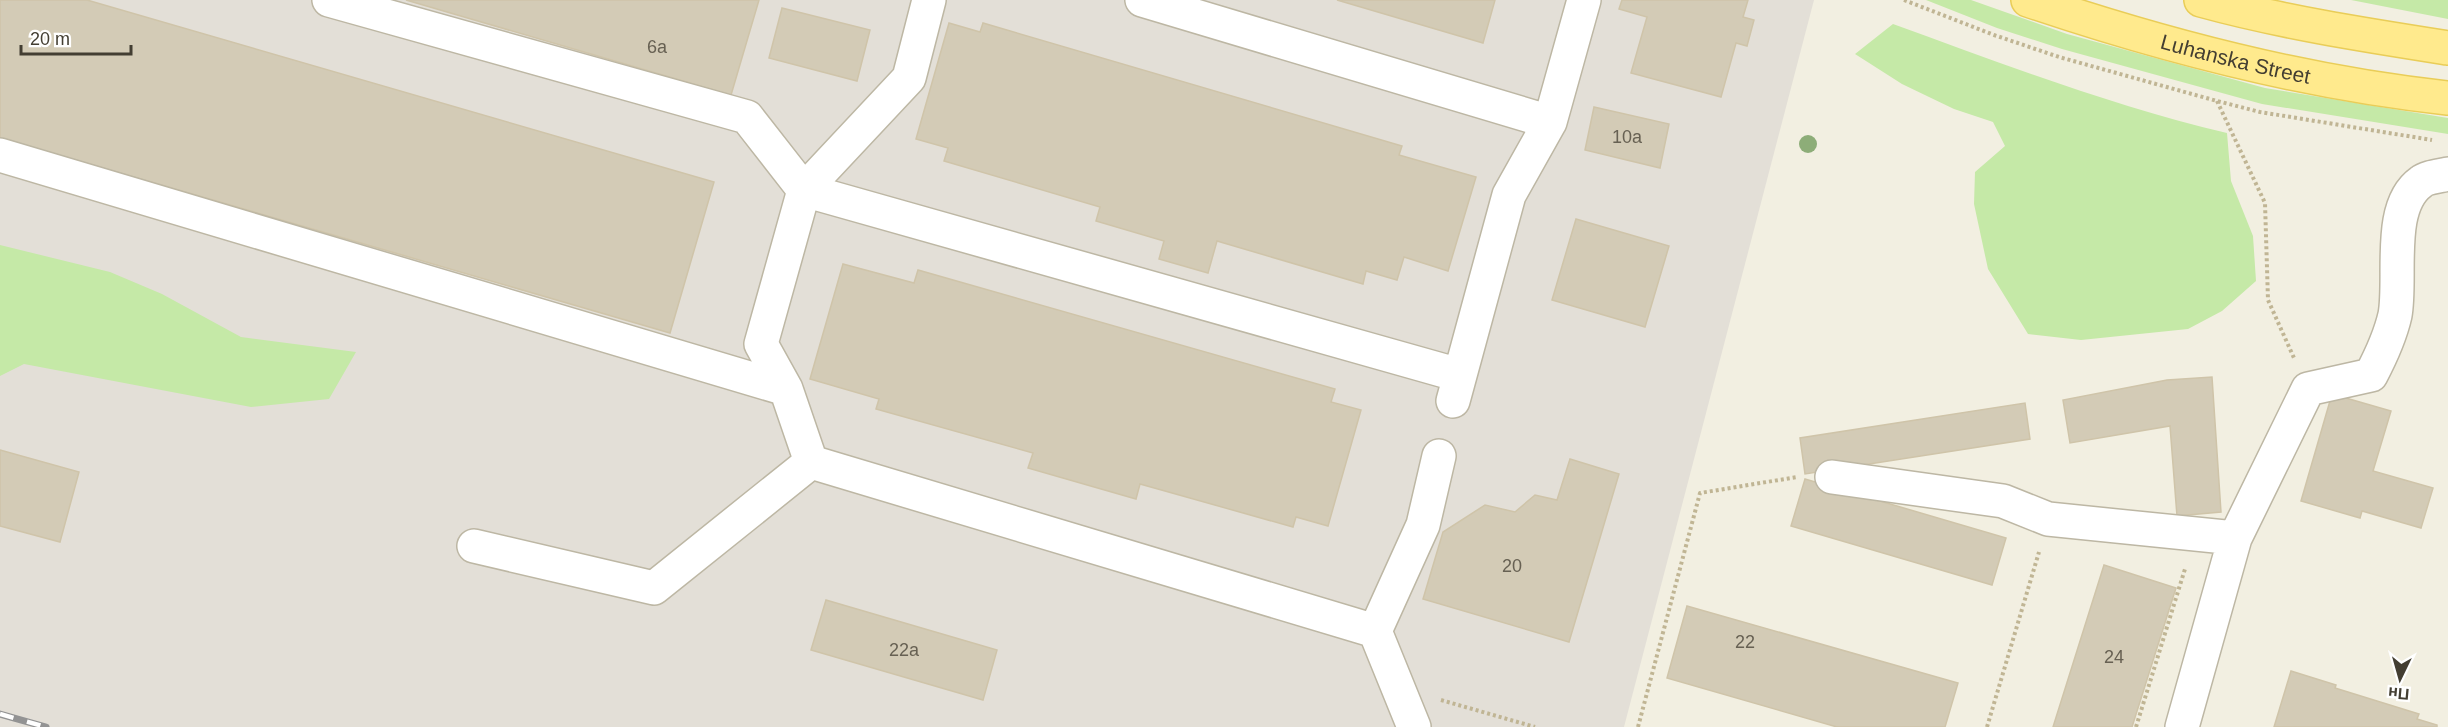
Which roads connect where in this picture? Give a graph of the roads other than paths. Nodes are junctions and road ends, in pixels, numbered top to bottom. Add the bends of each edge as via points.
1 (329, 0) edge
2 (929, 0) edge
3 (1142, 0) edge
4 (1584, 0) edge
5 (2028, 0) edge
6 (2201, 0) edge
7 (2448, 48) edge
8 (2448, 98) edge
9 (1550, 122) junction
10 (0, 155) edge
11 (2448, 174) edge
12 (804, 190) junction
13 (786, 389) junction
14 (1439, 456) dead end
15 (811, 462) junction
16 (1832, 477) road end
17 (2235, 538) junction
18 (474, 546) dead end
19 (1375, 630) junction
20 (1414, 727) edge
21 (2182, 727) edge

1 - 12 street via 747,117
2 - 12 street via 909,78
3 - 9 street
4 - 9 street
5 - 8 main road, Luhanska Street via 2205,53 2298,75
6 - 7 main road via 2369,36
9 - 12 street via 1509,195 1456,388
10 - 13 street
11 - 17 street via 2422,181 2406,200 2400,227 2395,314 2386,346 2371,375 2308,389
12 - 13 street via 761,344
13 - 15 street
14 - 19 street via 1423,525
15 - 18 street via 654,588
15 - 19 street
16 - 17 street via 2003,501 2048,519
17 - 21 street
19 - 20 street

